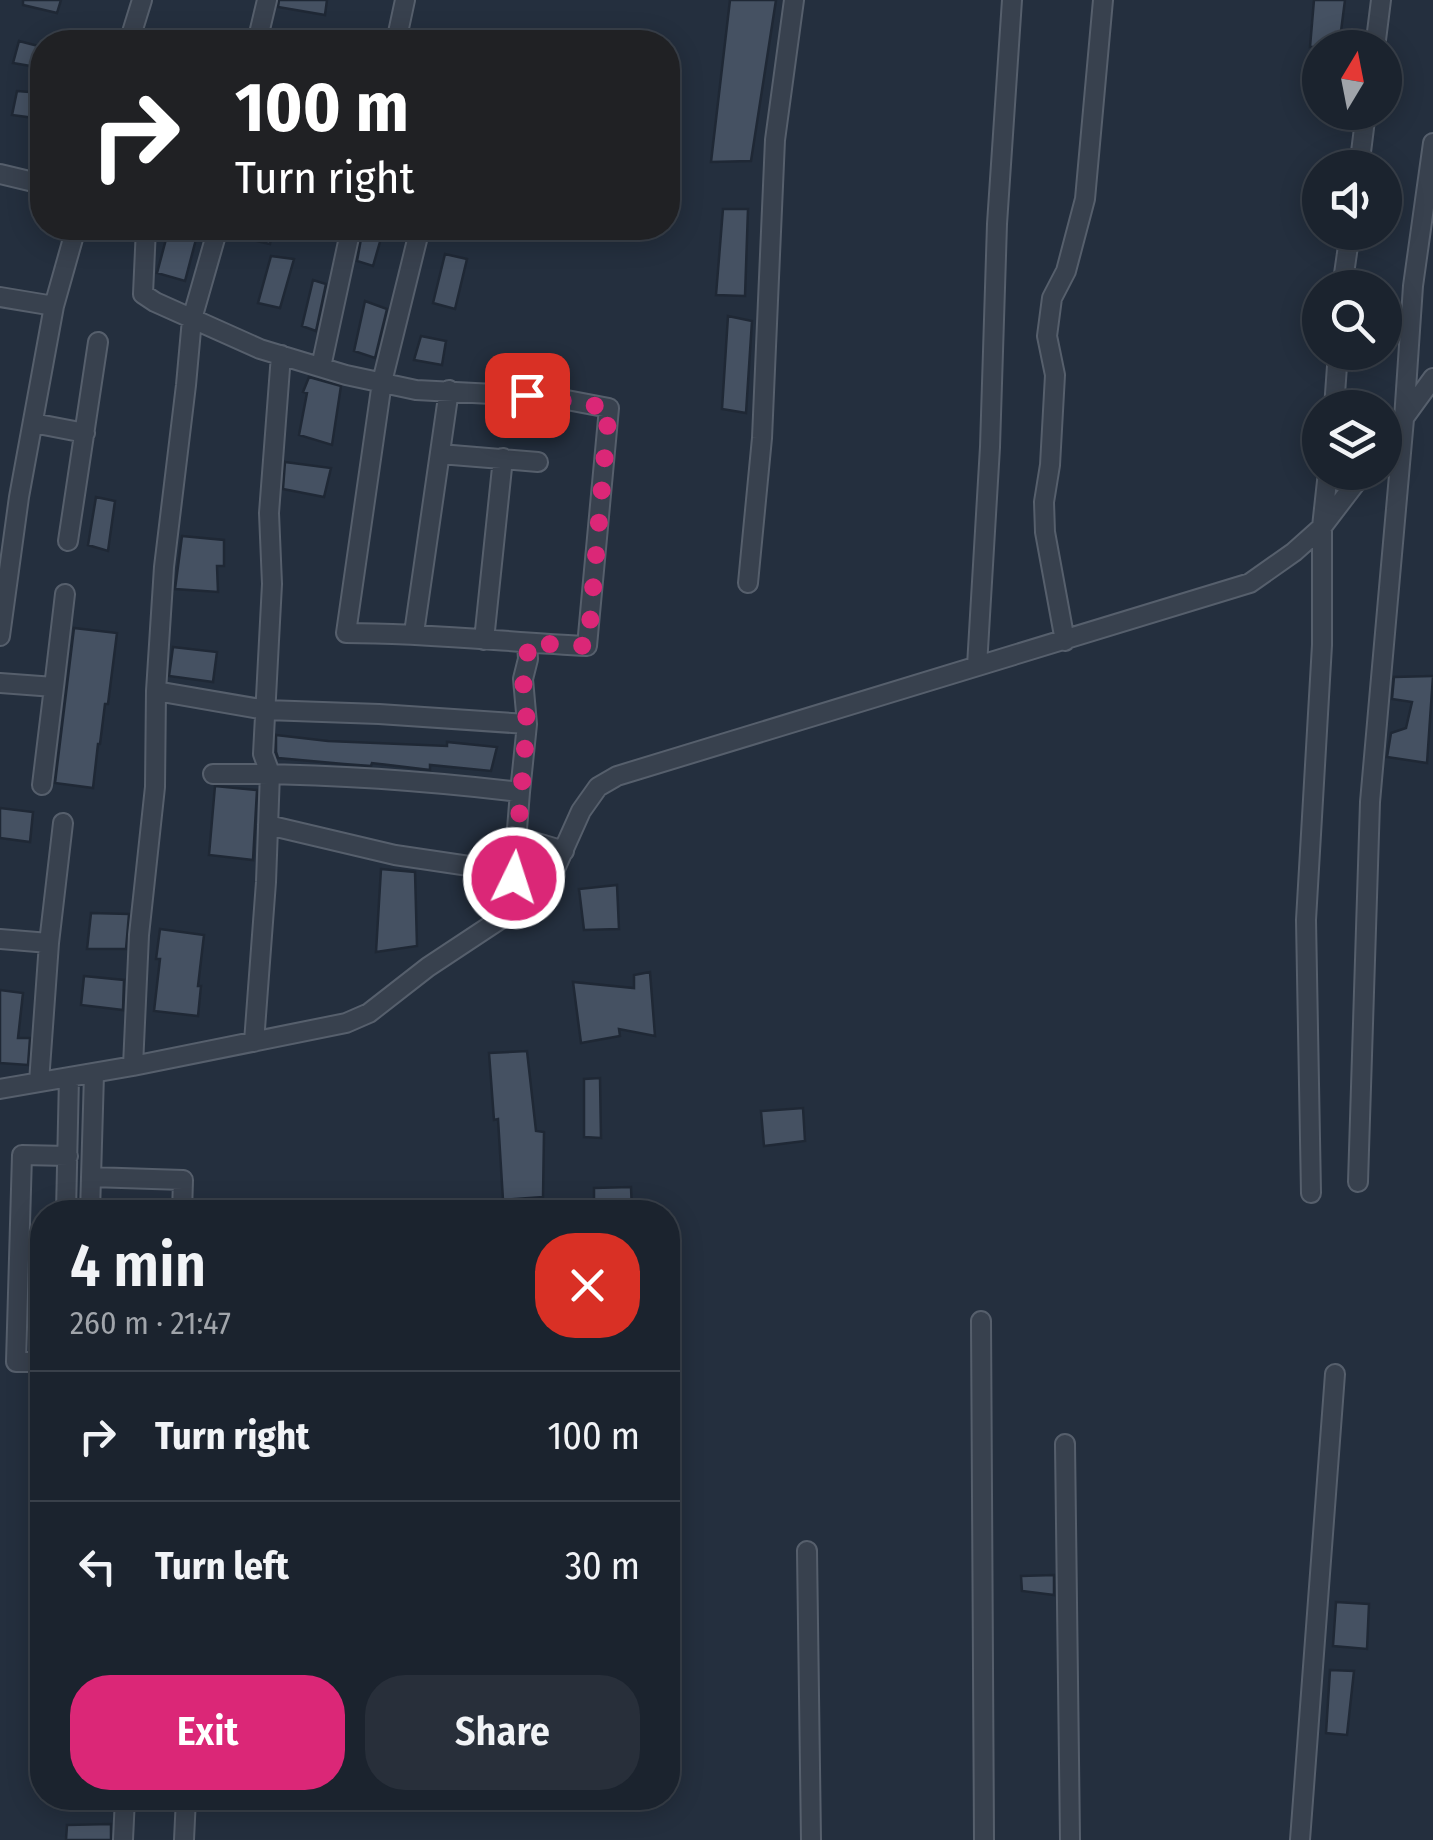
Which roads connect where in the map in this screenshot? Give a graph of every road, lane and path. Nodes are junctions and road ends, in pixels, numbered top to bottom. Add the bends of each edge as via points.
1 (142, 0) edge
2 (267, 0) edge
3 (405, 0) edge
4 (794, 0) edge
5 (1012, 0) edge
6 (1103, 0) edge
7 (1382, 0) edge
8 (133, 30) edge
9 (260, 30) edge
10 (399, 30) edge
11 (1378, 30) edge
12 (1433, 144) edge
13 (0, 174) edge
14 (30, 181) edge
15 (73, 240) edge
16 (146, 240) edge
17 (215, 240) edge
18 (349, 240) edge
19 (417, 240) edge
20 (0, 298) edge
21 (54, 306) junction
22 (192, 318) junction
23 (98, 342) dead end
24 (281, 356) junction
25 (321, 367) junction
26 (1433, 378) edge
27 (382, 382) junction
28 (448, 390) junction
29 (1404, 419) junction
30 (1402, 422) edge
31 (32, 423) junction
32 (84, 433) junction
33 (440, 454) junction
34 (503, 458) junction
35 (538, 462) dead end
36 (1326, 490) edge
37 (1350, 490) edge
38 (1322, 527) junction
39 (68, 540) dead end
40 (748, 584) dead end
41 (65, 594) dead end
42 (414, 633) junction
43 (0, 636) edge
44 (484, 640) junction
45 (1065, 640) junction
46 (527, 643) junction
47 (977, 666) junction
48 (0, 683) edge
49 (54, 687) junction
50 (156, 691) junction
51 (266, 710) junction
52 (527, 724) junction
53 (213, 774) dead end
54 (270, 774) junction
55 (42, 785) dead end
56 (520, 792) junction
57 (63, 824) dead end
58 (268, 825) junction
59 (517, 836) junction
60 (564, 851) junction
61 (469, 866) dead end
62 (514, 878) dead end
63 (0, 940) edge
64 (49, 943) junction
65 (254, 1042) junction
66 (133, 1066) junction
67 (94, 1074) junction
68 (69, 1078) junction
69 (39, 1082) junction
70 (0, 1089) edge
71 (68, 1156) junction
72 (91, 1177) junction
73 (1358, 1182) dead end
74 (1311, 1193) dead end
75 (66, 1200) edge
76 (90, 1200) edge
77 (182, 1200) edge
78 (981, 1322) dead end
79 (30, 1362) edge
80 (1335, 1374) dead end
81 (1065, 1444) dead end
82 (806, 1551) dead end
83 (125, 1810) edge
84 (185, 1810) edge
85 (124, 1840) edge
86 (184, 1840) edge
87 (812, 1840) edge
88 (984, 1840) edge
89 (1070, 1840) edge
90 (1300, 1840) edge

1 - 8 street
2 - 9 street
3 - 10 street
4 - 40 street via 775,140 762,438
5 - 47 street
6 - 45 street via 1085,198 1052,298 1047,336 1055,375 1045,532
7 - 11 street
12 - 29 street
13 - 14 street
15 - 21 street
16 - 22 street via 144,294
17 - 22 street
18 - 25 street
19 - 27 street
20 - 21 street
21 - 31 street
22 - 24 street
22 - 50 street
23 - 32 street
24 - 25 street
24 - 51 street
25 - 27 street
26 - 29 street
27 - 28 street
27 - 42 street via 346,633
28 - 33 street
28 - 46 street via 609,408 588,646
29 - 30 street
29 - 73 street via 1370,802
31 - 32 street
31 - 43 street
32 - 39 street
33 - 34 street
33 - 42 street
34 - 35 street
34 - 44 street
36 - 38 street
37 - 38 street
38 - 45 street via 1250,583
38 - 74 street via 1306,920
41 - 49 street
42 - 44 street
44 - 46 street
45 - 47 street
46 - 52 street
47 - 60 street via 617,776 598,787
48 - 49 street
49 - 55 street
50 - 51 street
50 - 66 street
51 - 52 street
51 - 54 street via 262,754
52 - 56 street
53 - 54 street
54 - 56 street
54 - 58 street
56 - 59 street
57 - 64 street
58 - 61 street
58 - 65 street
59 - 60 street
59 - 62 street
60 - 65 street via 546,889 369,1013
63 - 64 street
64 - 69 street
65 - 66 street
66 - 67 street
67 - 68 street
67 - 72 street
68 - 69 street
68 - 71 street
69 - 70 street
71 - 75 street
71 - 79 street via 22,1155 16,1362
72 - 76 street
72 - 77 street via 183,1180
78 - 88 street
80 - 90 street
81 - 89 street
82 - 87 street
83 - 85 street
84 - 86 street

